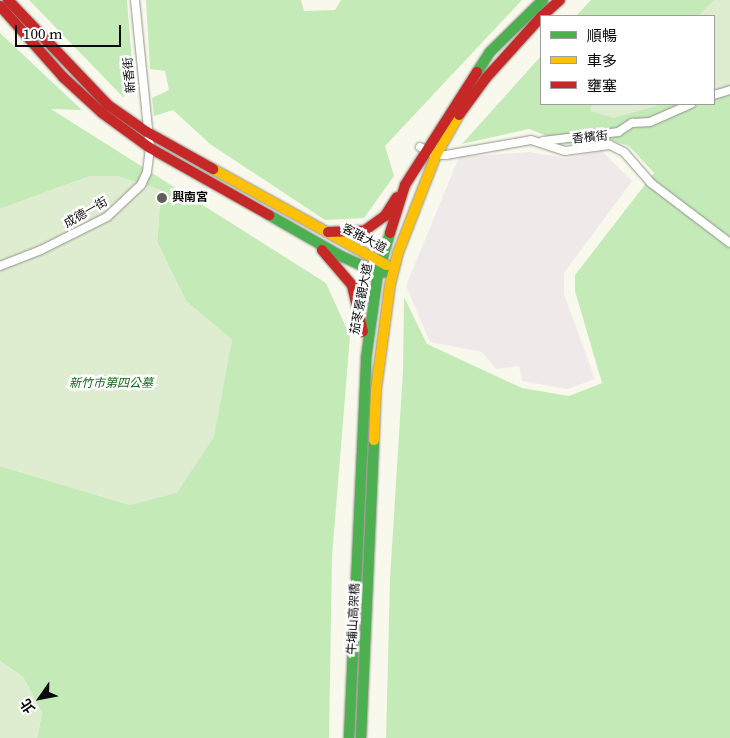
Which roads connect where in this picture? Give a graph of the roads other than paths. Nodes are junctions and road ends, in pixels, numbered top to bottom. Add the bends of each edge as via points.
1 (8, 0) edge
2 (135, 0) edge
3 (543, 0) edge
4 (560, 0) edge
5 (0, 6) edge
6 (543, 15) edge
7 (540, 18) edge
8 (730, 90) edge
9 (715, 96) edge
10 (689, 105) edge
11 (147, 132) junction
12 (531, 140) junction
13 (150, 148) junction
14 (428, 151) junction
15 (405, 185) junction
16 (322, 232) junction
17 (314, 242) junction
18 (730, 243) edge
19 (382, 261) junction
20 (0, 266) edge
21 (394, 272) junction
22 (378, 273) junction
23 (366, 359) junction
24 (361, 502) joint
25 (372, 502) joint
26 (349, 738) edge
27 (361, 738) edge

1 - 11 street, 客雅大道 via 108,105
2 - 11 street, 新香街
3 - 14 street, 茄苳景觀大道 via 490,52
4 - 6 street, 茄苳景觀大道
5 - 13 street, 客雅大道 via 63,77 102,113
7 - 14 street, 茄苳景觀大道 via 486,78
8 - 9 street
10 - 12 street via 650,122 632,123 618,132 566,140
11 - 13 street, 新香街
11 - 16 street, 客雅大道
12 - 14 street, 香檳街
12 - 18 street, 香檳街 via 565,151 610,145 619,148 651,183
13 - 17 street, 客雅大道
13 - 20 street, 成德一街 via 147,172 128,200 78,233
14 - 15 street, 茄苳景觀大道
14 - 21 street, 茄苳景觀大道
15 - 16 street via 385,216 364,232
15 - 19 street, 茄苳景觀大道
16 - 19 street, 客雅大道
17 - 22 street, 客雅大道
17 - 23 street via 352,285 363,322
19 - 21 street, 客雅大道
19 - 22 street, 茄苳景觀大道
21 - 22 street, 客雅大道
21 - 25 street, 茄苳景觀大道 via 384,315 376,390
22 - 23 street, 茄苳景觀大道
23 - 24 street, 茄苳景觀大道
24 - 26 street, 牛埔山高架橋
25 - 27 street, 牛埔山高架橋

